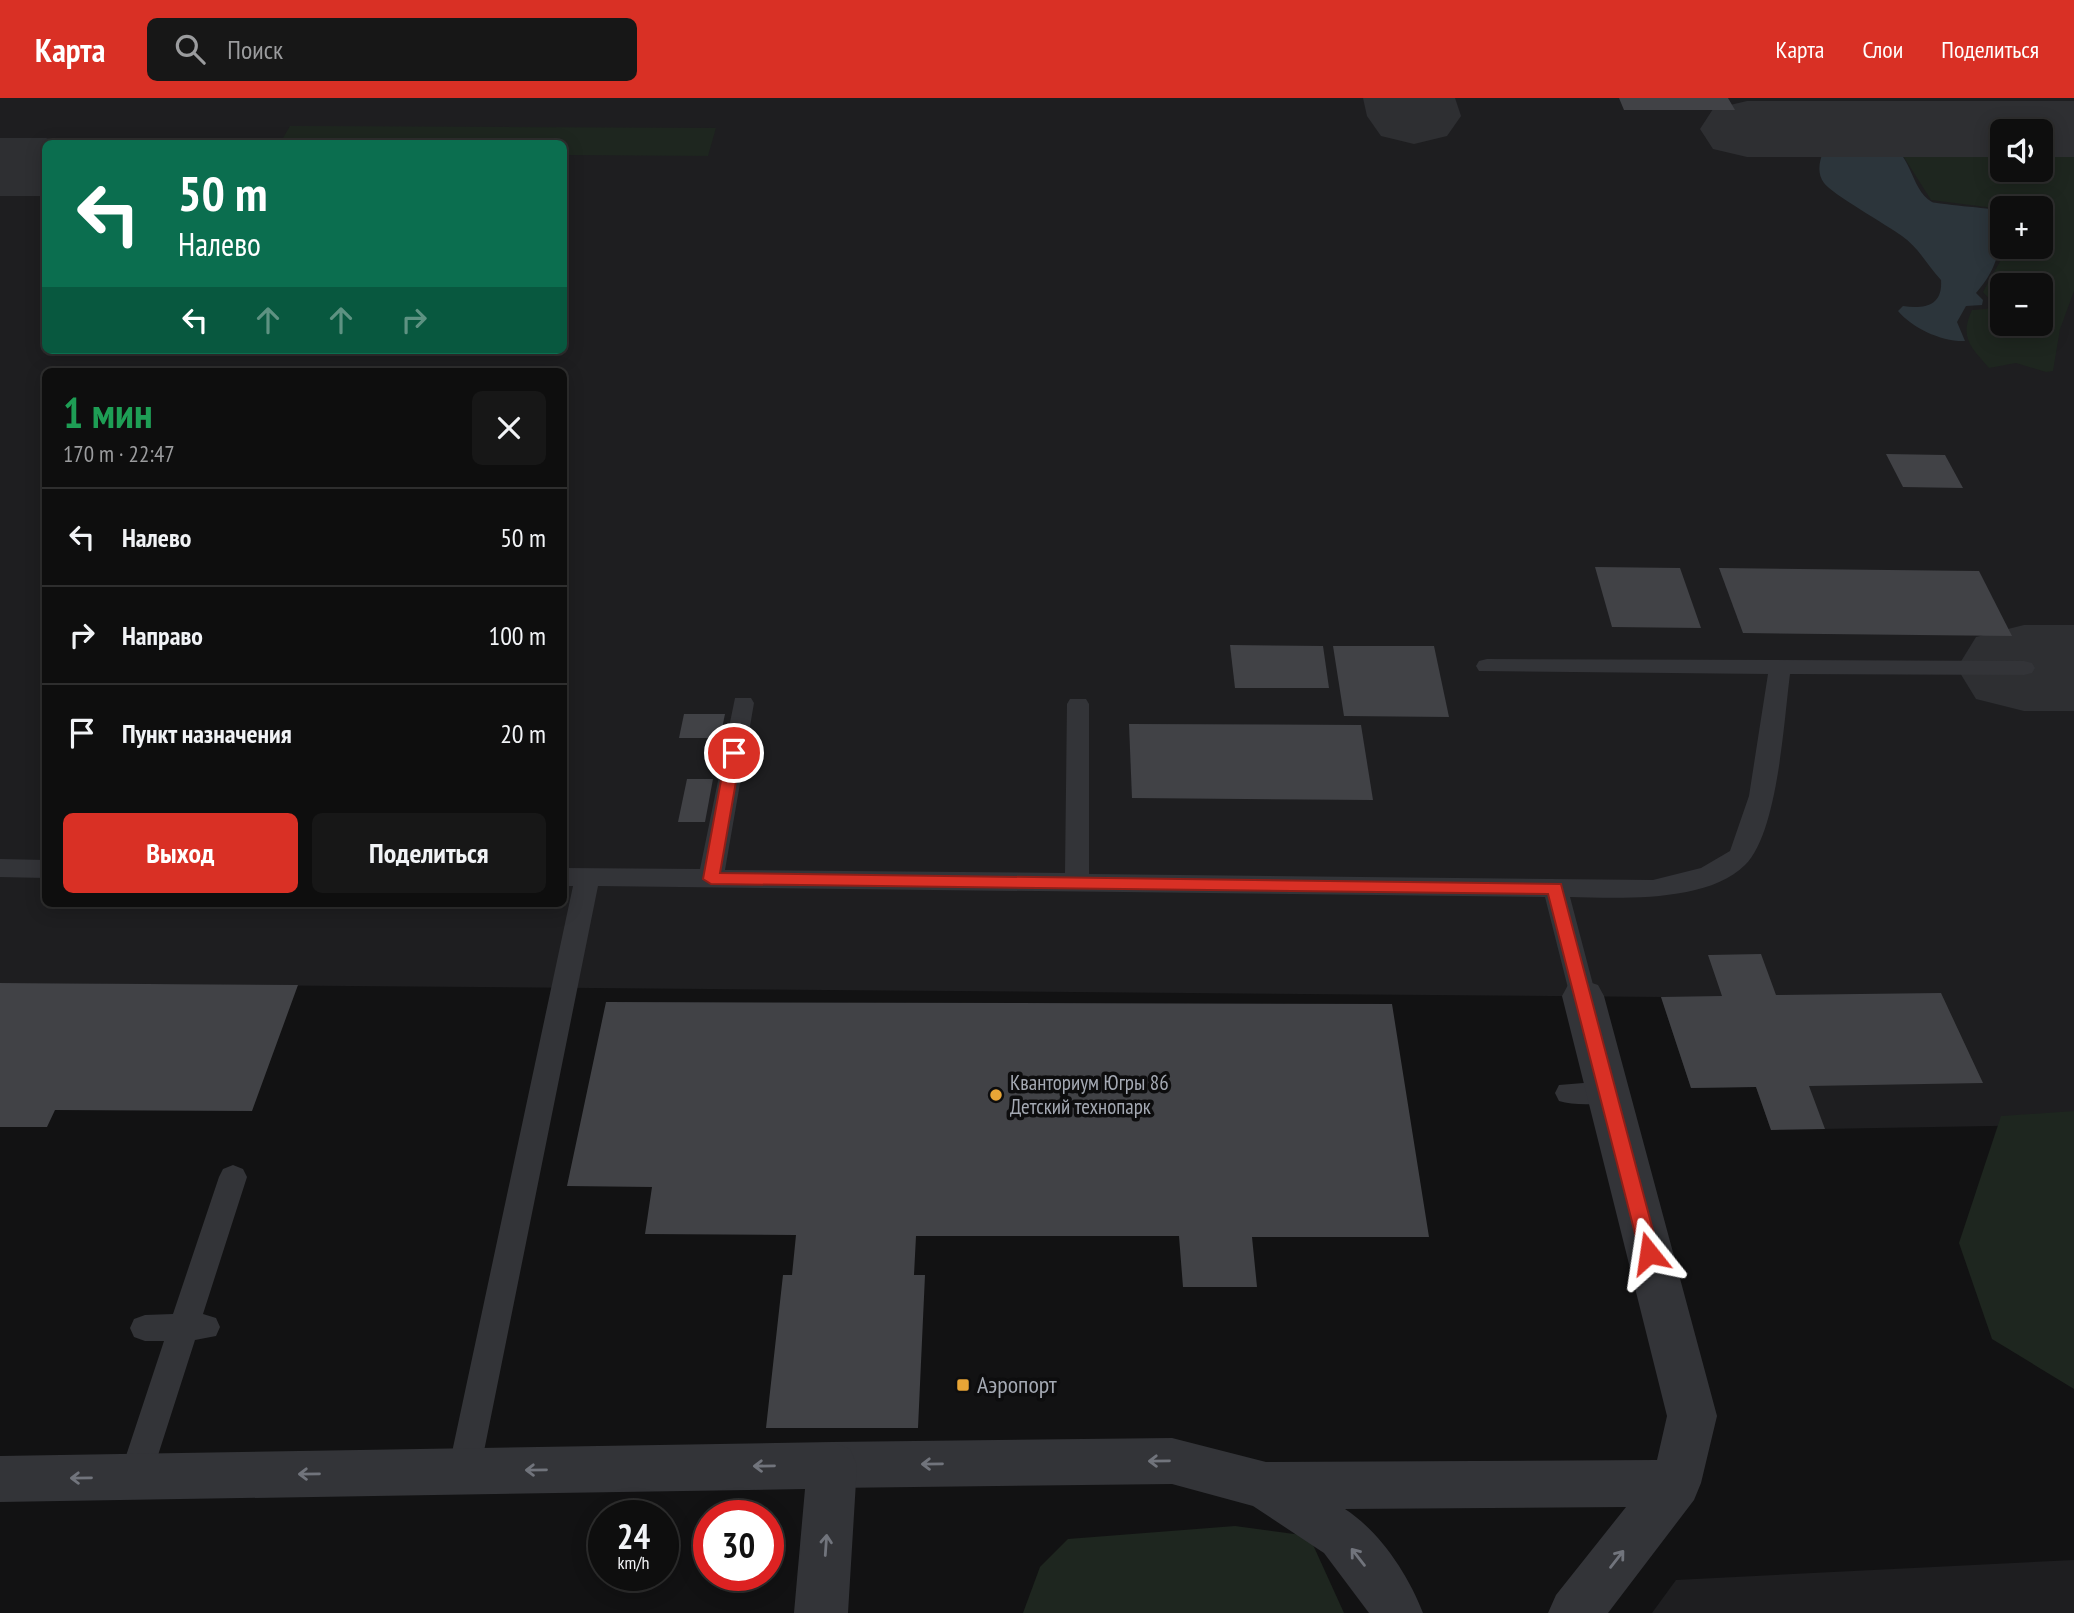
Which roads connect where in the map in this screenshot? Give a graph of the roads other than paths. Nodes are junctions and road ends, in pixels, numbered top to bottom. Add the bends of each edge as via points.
1 (1487, 666) dead end
2 (1780, 667) junction
3 (2024, 668) dead end
4 (743, 703) dead end
5 (1077, 704) dead end
6 (0, 868) edge
7 (42, 869) edge
8 (575, 877) edge
9 (711, 879) junction
10 (1077, 882) junction
11 (1555, 888) junction
12 (1583, 996) joint
13 (233, 1177) dead end
14 (194, 1327) junction
15 (145, 1328) dead end
16 (832, 1465) junction
17 (464, 1471) junction
18 (135, 1477) junction
19 (0, 1479) edge
20 (1676, 1483) junction
21 (1266, 1486) junction
22 (821, 1613) edge
23 (1396, 1613) edge
24 (1576, 1613) edge

1 - 2 lane
2 - 3 lane
2 - 11 lane via 1756,819 1740,856 1706,877 1653,889
4 - 9 lane
5 - 10 lane
6 - 7 lane
8 - 9 lane
8 - 17 lane
9 - 10 lane
10 - 11 lane
11 - 12 lane
12 - 20 street via 1588,1092 1692,1416
13 - 14 lane
14 - 15 lane
14 - 18 lane
16 -> 17 street
21 -> 16 street via 1172,1461
22 -> 16 street
17 -> 18 street
18 -> 19 street
20 - 21 street
24 -> 20 street
23 -> 21 street via 1390,1597 1342,1536

